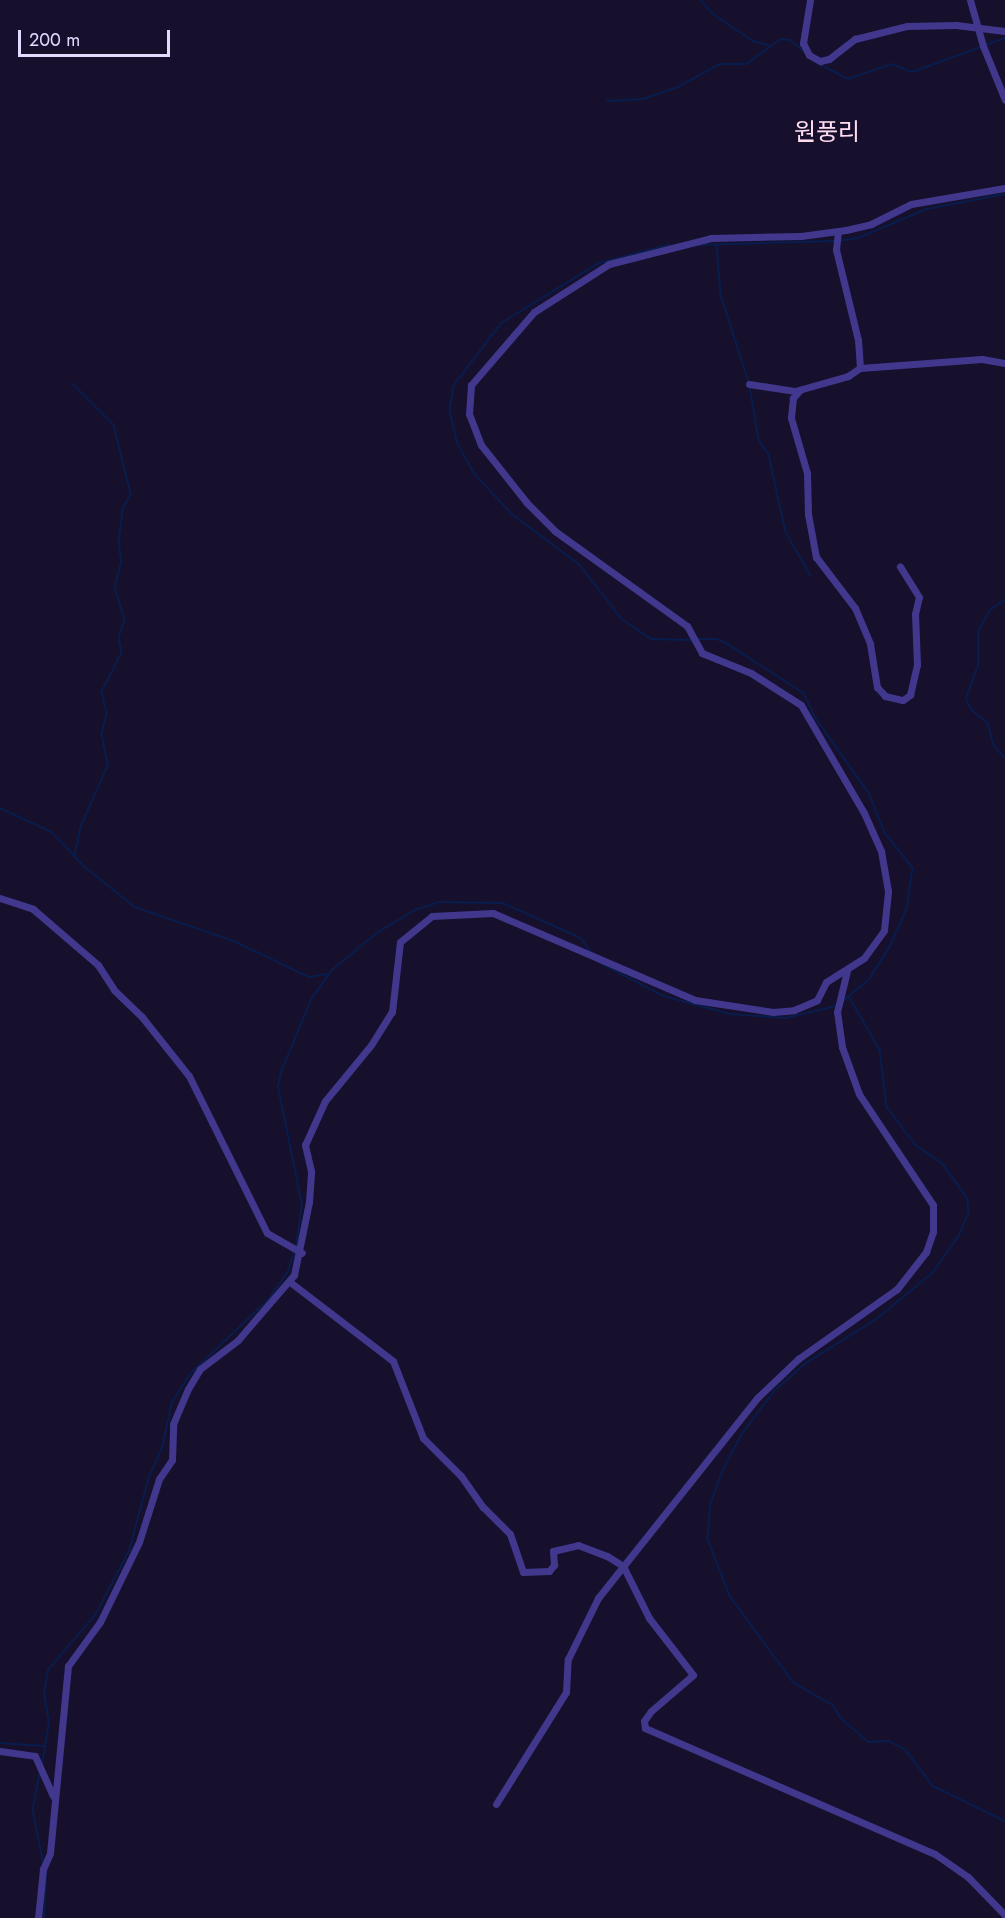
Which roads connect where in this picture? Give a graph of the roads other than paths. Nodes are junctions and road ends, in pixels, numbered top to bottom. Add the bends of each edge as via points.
1 (810, 0) edge
2 (970, 0) edge
3 (979, 26) junction
4 (1005, 31) edge
5 (1005, 100) edge
6 (1005, 188) edge
7 (838, 232) junction
8 (1005, 363) edge
9 (860, 368) junction
10 (749, 384) dead end
11 (800, 390) junction
12 (900, 566) dead end
13 (0, 898) edge
14 (847, 971) junction
15 (302, 1253) junction
16 (290, 1282) junction
17 (622, 1566) junction
18 (0, 1751) edge
19 (53, 1796) junction
20 (496, 1804) dead end
21 (1005, 1915) edge
22 (38, 1918) edge

1 - 3 street via 803,43 809,55 820,61 829,59 855,39 896,28
2 - 3 street
3 - 4 street
3 - 5 street
6 - 7 street via 911,204 871,224
7 - 9 street via 836,250 858,340
7 - 14 street via 801,237 711,238 609,264 534,312 476,377 468,403 481,445 555,531 687,626 702,653 751,673 801,705 864,813 887,876 884,930 872,949
8 - 9 street via 982,359
9 - 11 street
10 - 11 street
11 - 12 street via 793,398 791,418 807,473 808,514 816,557 855,608 870,644 877,687 885,696 903,700 910,695 917,665 915,614 919,597
13 - 15 street via 33,909 98,965 114,990 142,1017 189,1076 267,1233
14 - 15 street via 825,982 817,1000 803,1008 745,1011 704,1003 666,989 505,916 454,913 424,920 400,942 392,1011 371,1045 325,1101 305,1145 311,1171
14 - 17 street via 837,1012 842,1047 859,1094 933,1205 933,1232 926,1252 897,1289 798,1359 757,1398
15 - 16 street
16 - 17 street via 393,1361 423,1438 510,1534 523,1572 549,1571 554,1565 553,1551 578,1545
16 - 19 street via 238,1340 200,1369 183,1399 171,1435 172,1460 159,1479 139,1542 100,1622 68,1666
17 - 20 street via 595,1602 572,1648 566,1667 566,1692
17 - 21 street via 649,1618 693,1675 651,1711 645,1728 935,1854 968,1877
18 - 19 street via 35,1756
19 - 22 street via 50,1853 43,1869

